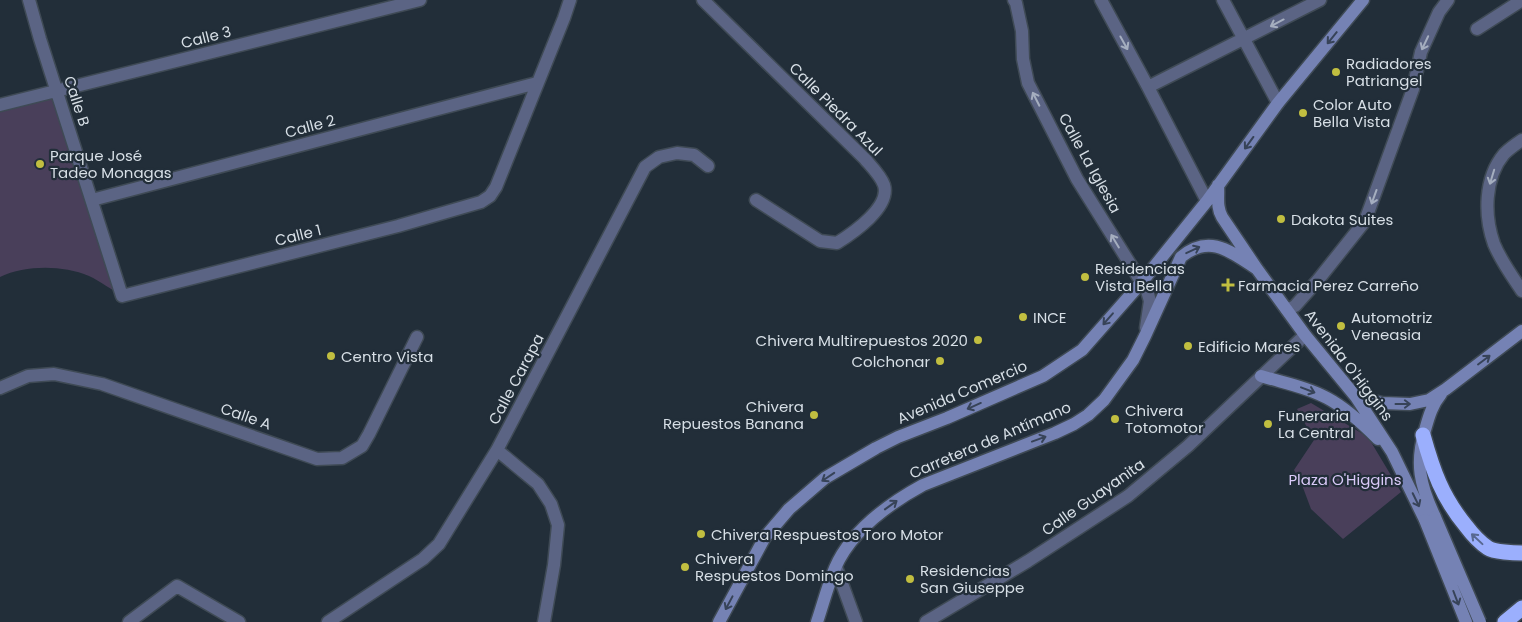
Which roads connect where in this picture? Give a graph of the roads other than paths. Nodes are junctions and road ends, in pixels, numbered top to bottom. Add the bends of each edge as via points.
1 (29, 0) edge
2 (391, 0) edge
3 (570, 0) edge
4 (702, 0) edge
5 (1014, 0) edge
6 (1101, 0) edge
7 (1223, 0) edge
8 (1320, 0) edge
9 (1363, 0) edge
10 (1448, 0) edge
11 (1522, 0) edge
12 (414, 1) edge
13 (1477, 30) dead end
14 (1244, 40) junction
15 (537, 83) junction
16 (56, 87) junction
17 (1148, 87) junction
18 (0, 98) edge
19 (1278, 103) junction
20 (0, 105) edge
21 (1522, 140) edge
22 (708, 166) dead end
23 (1218, 185) junction
24 (92, 200) junction
25 (756, 200) dead end
26 (1208, 201) junction
27 (1258, 269) junction
28 (1140, 283) junction
29 (1522, 291) edge
30 (122, 296) joint
31 (1287, 310) junction
32 (1522, 331) edge
33 (1305, 335) junction
34 (1145, 336) junction
35 (417, 337) dead end
36 (1262, 376) junction
37 (0, 388) edge
38 (1446, 389) junction
39 (1356, 397) junction
40 (1423, 435) junction
41 (497, 450) junction
42 (1392, 452) junction
43 (1430, 518) junction
44 (1522, 552) edge
45 (836, 567) junction
46 (1522, 608) edge
47 (129, 622) edge
48 (238, 622) edge
49 (328, 622) edge
50 (544, 622) edge
51 (718, 622) edge
52 (817, 622) edge
53 (856, 622) edge
54 (926, 622) edge
55 (1466, 622) edge
56 (1480, 622) edge
57 (1505, 622) edge

1 - 16 street, Calle B
2 - 16 street, Calle 3
3 - 15 street
4 - 25 street, Calle Piedra Azul via 865,159 883,183 885,193 883,201 860,227 837,243 820,241
28 -> 5 street, Calle La Iglesia via 1077,179 1028,83 1022,31
6 -> 17 street
7 - 14 street
8 -> 14 street
9 -> 19 main road, Avenida Comercio
10 -> 31 street via 1421,52 1413,89 1365,221 1312,287
11 - 13 street
12 - 16 street, Calle 3
14 - 17 street
14 - 19 street
15 - 24 street, Calle 2
15 - 30 street, Calle 1 via 496,187 481,202
16 - 18 street, Calle 3
16 - 20 street, Calle 3
16 - 24 street, Calle B
17 - 26 street
19 -> 23 main road, Avenida Comercio
21 -> 29 street via 1504,154 1496,166 1487,201 1494,243
22 - 41 street, Calle Carapa via 694,155 677,154 659,157 644,167
23 - 26 main road, Avenida Comercio
23 - 27 main road, Avenida O'Higgins via 1218,211
24 - 30 street, Calle B
26 - 28 main road, Avenida Comercio
27 - 31 main road, Avenida O'Higgins
34 -> 27 main road, Avenida O'Higgins via 1181,257 1190,250 1203,245 1216,246
28 - 34 street, Calle La Iglesia via 1150,301
28 -> 51 main road, Avenida Comercio via 1082,350 1043,376 898,437 825,478 789,509 765,538
31 - 33 main road, Avenida O'Higgins
38 -> 32 main road
33 - 36 street, Calle Guayanita
33 - 39 main road, Avenida O'Higgins
45 -> 34 main road, Carretera de Antímano via 848,547 874,518 908,493 923,484 1055,433 1088,415 1104,400 1133,360
35 - 37 street, Calle A via 362,446 342,458 317,459 102,384 54,374 28,376
36 -> 42 main road via 1300,386 1328,398
36 - 54 street, Calle Guayanita via 1188,446 1128,496
39 -> 38 main road via 1382,403 1410,404 1429,400
38 - 40 main road via 1429,414
39 - 42 main road, Avenida O'Higgins
40 - 43 main road via 1420,473
44 -> 40 highway via 1489,549 1475,537 1453,511 1440,486
41 - 49 street, Calle Carapa via 439,544 423,559
41 - 50 street via 538,484 551,504 558,525
42 -> 43 main road, Avenida O'Higgins
43 -> 55 main road, Avenida O'Higgins, bridge
43 - 56 main road, Avenida O'Higgins, bridge
45 - 52 main road, Carretera de Antímano
45 - 53 street
46 - 57 highway
47 - 48 street via 177,586

